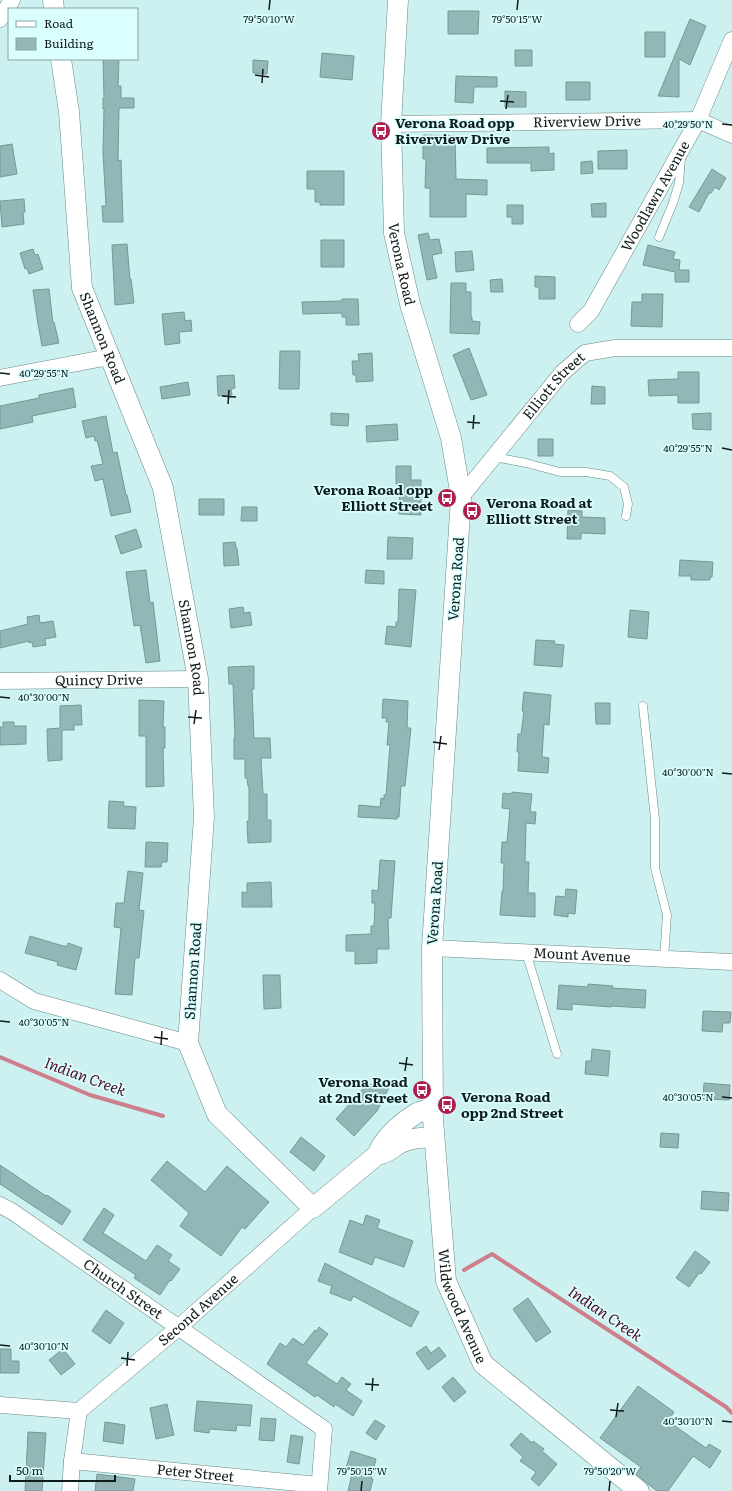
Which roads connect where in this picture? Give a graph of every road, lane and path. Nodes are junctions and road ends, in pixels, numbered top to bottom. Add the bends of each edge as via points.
1 (12, 0) edge
2 (398, 0) edge
3 (0, 19) edge
4 (732, 40) edge
5 (61, 60) edge
6 (698, 120) junction
7 (391, 124) junction
8 (732, 134) edge
9 (681, 149) junction
10 (659, 237) dead end
11 (578, 324) dead end
12 (732, 348) edge
13 (109, 357) junction
14 (0, 378) edge
15 (494, 457) junction
16 (461, 497) junction
17 (626, 516) dead end
18 (198, 679) junction
19 (0, 681) edge
20 (643, 706) dead end
21 (432, 948) junction
22 (526, 952) junction
23 (664, 959) junction
24 (732, 962) edge
25 (0, 980) edge
26 (188, 1043) junction
27 (557, 1054) dead end
28 (433, 1122) junction
29 (377, 1155) junction
30 (0, 1205) edge
31 (313, 1208) junction
32 (178, 1328) junction
33 (0, 1404) edge
34 (80, 1411) junction
35 (72, 1461) junction
36 (319, 1488) edge
37 (70, 1491) edge
38 (639, 1491) edge

1 - 3 street
2 - 7 street, Verona Road
4 - 6 street, Woodlawn Avenue
5 - 13 street, Shannon Road via 69,112 82,288
6 - 7 street, Riverview Drive
6 - 8 street, Riverview Drive
6 - 9 street, Woodlawn Avenue
7 - 16 street, Verona Road via 394,234 410,304 451,438
9 - 10 lane via 679,183
9 - 11 street, Woodlawn Avenue via 592,311
12 - 15 street, Elliott Street via 615,348 585,353 562,373
13 - 14 street
13 - 18 street, Shannon Road via 163,488
15 - 16 street, Elliott Street
15 - 17 lane via 560,472 586,472 610,476 624,487 628,504
16 - 21 street, Verona Road
18 - 19 street, Quincy Drive
18 - 26 street, Shannon Road via 204,817
20 - 23 lane via 655,819 656,868 667,915
21 - 22 street, Mount Avenue
21 - 28 street, Verona Road
22 - 23 street, Mount Avenue
22 - 27 lane
23 - 24 street, Mount Avenue
25 - 26 street via 34,1001
26 - 31 street, Shannon Road via 217,1114
28 - 29 street, Second Avenue via 418,1137
28 - 29 street, Second Avenue via 418,1112 396,1130 381,1146
28 - 38 street, Wildwood Avenue via 446,1281 483,1364
29 - 31 street, Second Avenue
30 - 32 street, Church Street
31 - 32 street, Second Avenue
32 - 34 street, Second Avenue
32 - 36 street, Church Street via 324,1429
33 - 34 street
34 - 35 street
35 - 36 street, Peter Street
35 - 37 street

